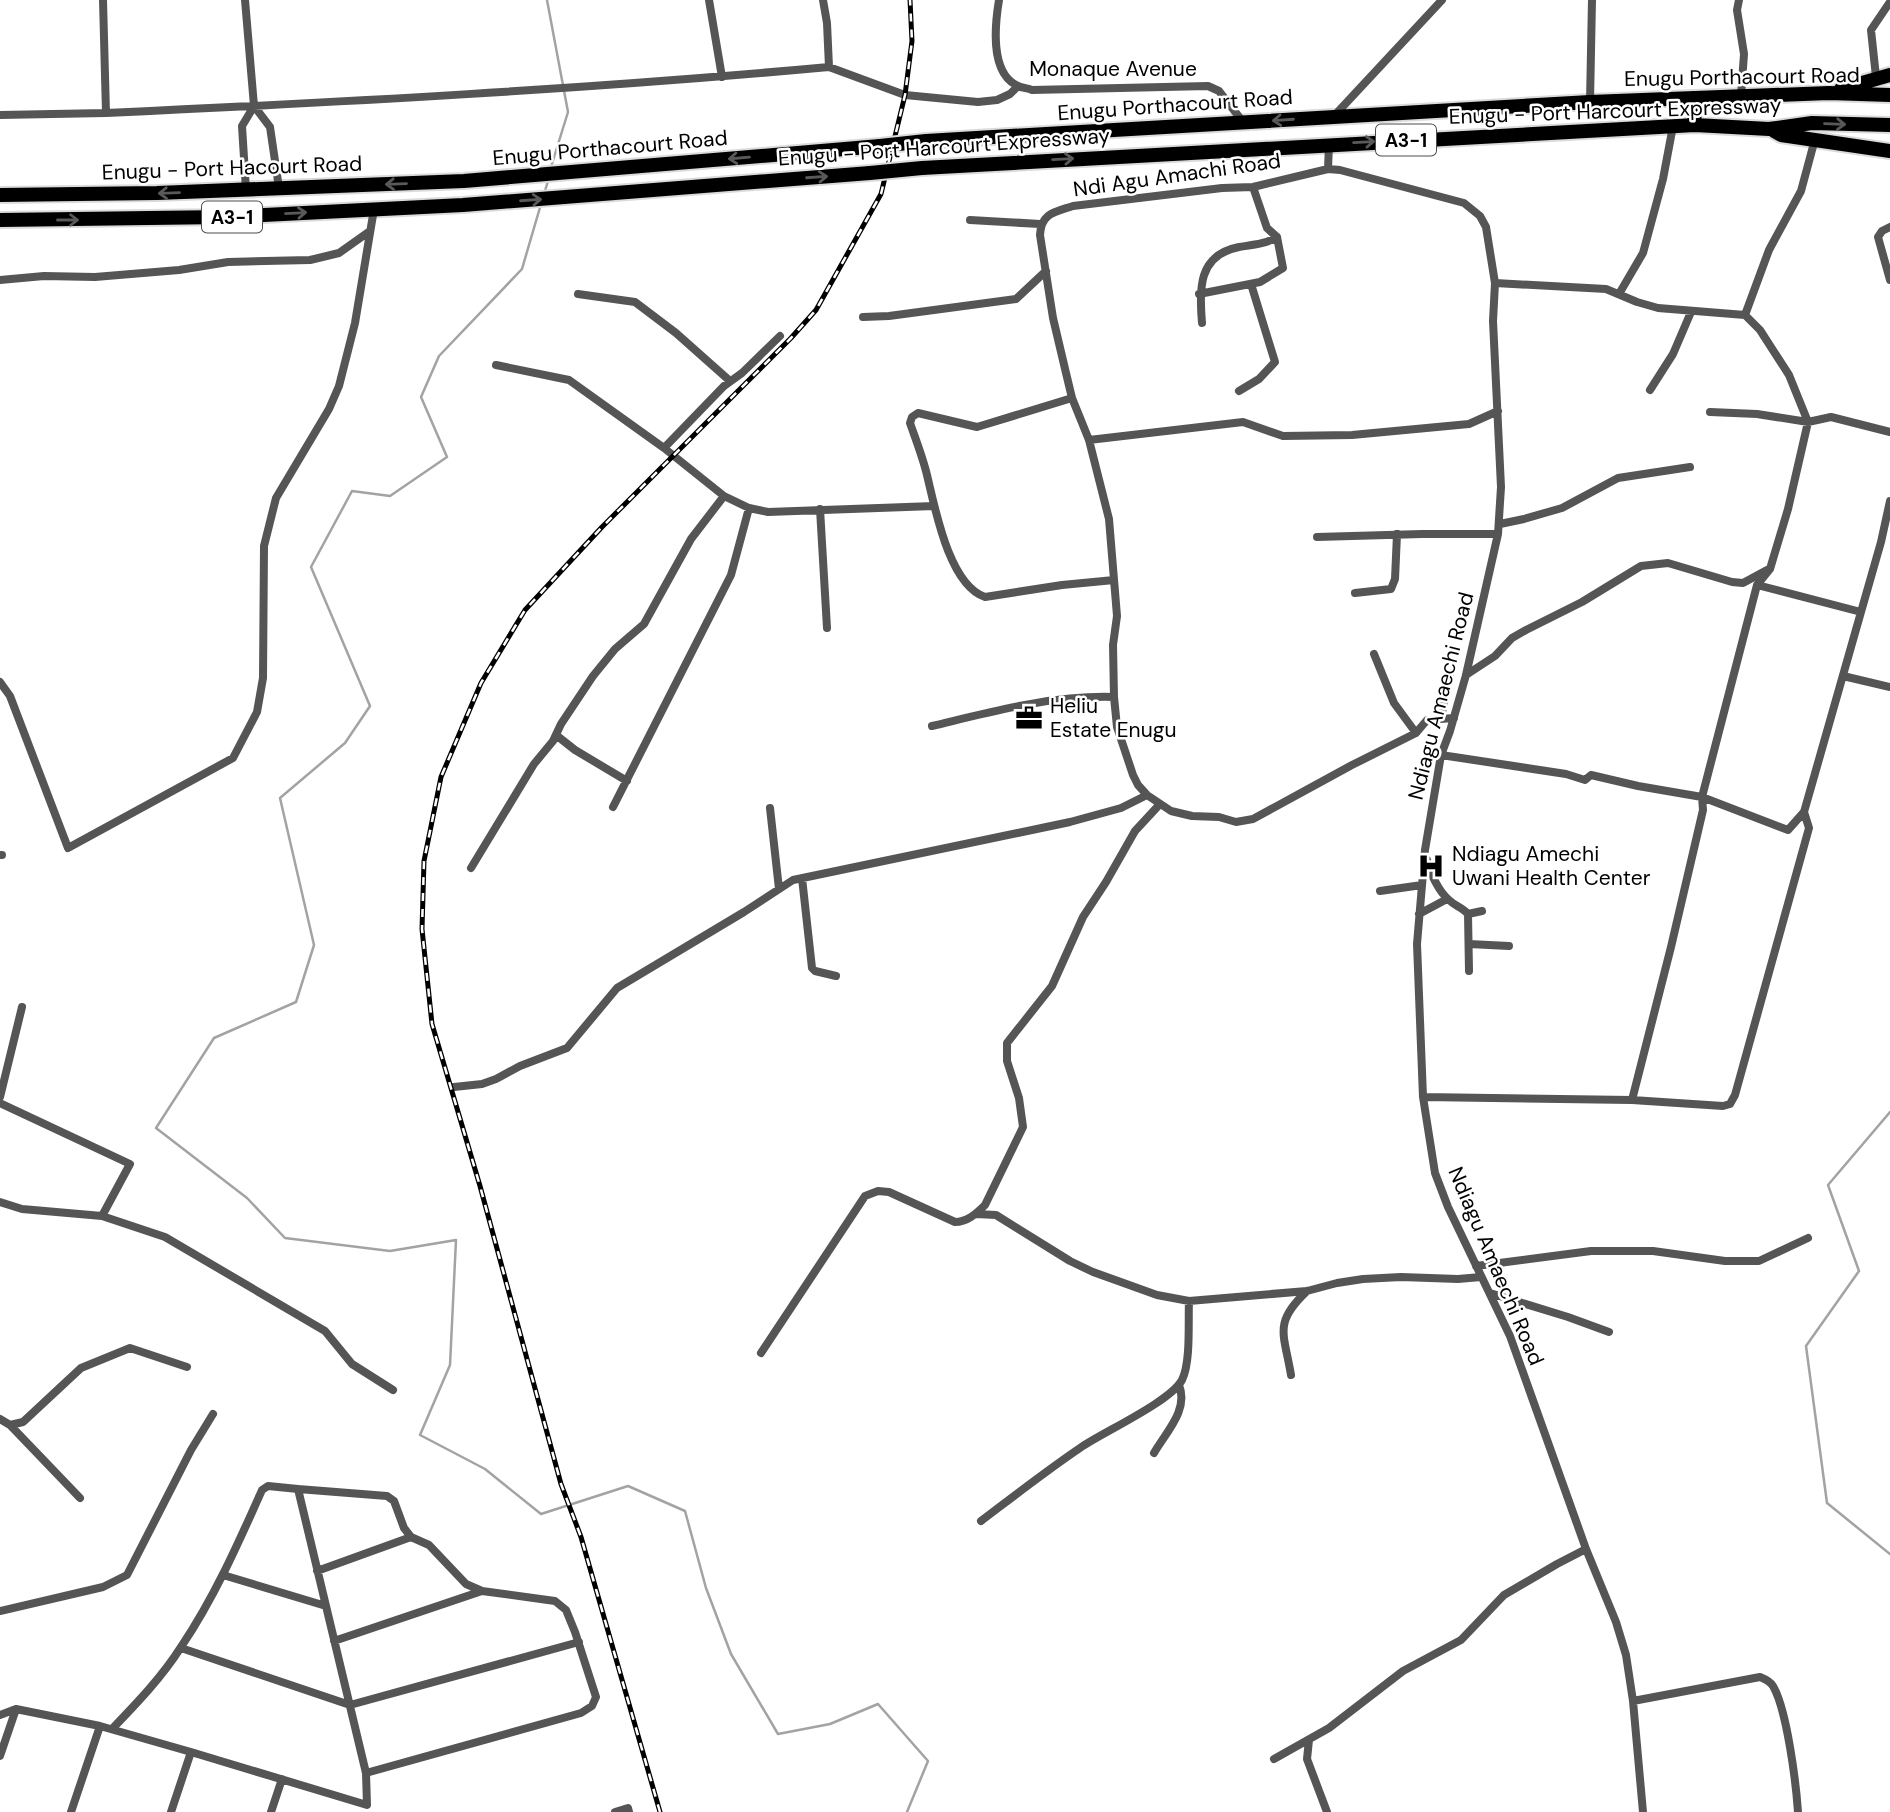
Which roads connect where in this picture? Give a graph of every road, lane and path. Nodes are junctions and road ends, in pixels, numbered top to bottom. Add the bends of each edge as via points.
1 (103, 0) edge
2 (245, 0) edge
3 (709, 0) edge
4 (823, 0) edge
5 (999, 0) edge
6 (1442, 0) edge
7 (1592, 0) edge
8 (1739, 0) edge
9 (1890, 2) edge
10 (829, 67) junction
11 (722, 76) junction
12 (1883, 76) edge
13 (1017, 86) junction
14 (1829, 93) junction
15 (1890, 95) edge
16 (1741, 96) junction
17 (1693, 98) junction
18 (1590, 102) junction
19 (254, 106) junction
20 (106, 113) junction
21 (0, 115) edge
22 (1334, 116) junction
23 (1243, 122) junction
24 (1695, 125) junction
25 (1890, 125) edge
26 (1674, 126) junction
27 (1769, 129) junction
28 (1815, 139) junction
29 (1329, 144) junction
30 (1890, 151) edge
31 (1328, 169) junction
32 (464, 181) joint
33 (1253, 187) junction
34 (279, 188) junction
35 (246, 190) junction
36 (0, 195) edge
37 (374, 209) junction
38 (0, 220) edge
39 (970, 220) dead end
40 (1040, 224) junction
41 (1890, 227) edge
42 (370, 231) junction
43 (1277, 237) junction
44 (1046, 271) junction
45 (0, 280) edge
46 (1890, 280) edge
47 (1495, 283) junction
48 (1251, 284) junction
49 (578, 294) dead end
50 (1199, 294) junction
51 (1619, 294) junction
52 (1692, 312) junction
53 (1745, 316) junction
54 (863, 317) dead end
55 (1202, 323) dead end
56 (780, 336) dead end
57 (496, 365) dead end
58 (730, 381) junction
59 (1650, 390) dead end
60 (1239, 391) dead end
61 (1072, 398) junction
62 (1498, 411) junction
63 (1710, 412) dead end
64 (1808, 422) junction
65 (1890, 432) edge
66 (1089, 440) junction
67 (664, 448) junction
68 (1690, 467) dead end
69 (724, 496) junction
70 (1890, 500) edge
71 (934, 506) junction
72 (748, 508) junction
73 (820, 509) junction
74 (1500, 524) junction
75 (1397, 534) junction
76 (1498, 534) junction
77 (1317, 537) dead end
78 (1770, 569) junction
79 (1114, 580) junction
80 (1757, 585) junction
81 (1355, 593) dead end
82 (1861, 612) junction
83 (827, 628) dead end
84 (1374, 654) dead end
85 (1450, 673) dead end
86 (1466, 675) junction
87 (1843, 676) junction
88 (0, 682) edge
89 (1890, 687) edge
90 (1114, 697) junction
91 (1441, 718) junction
92 (1454, 718) junction
93 (932, 726) dead end
94 (1416, 733) junction
95 (556, 735) junction
96 (1441, 755) junction
97 (626, 780) junction
98 (1147, 795) junction
99 (1702, 797) junction
100 (1160, 804) junction
101 (613, 807) dead end
102 (769, 808) dead end
103 (1804, 812) junction
104 (1425, 850) junction
105 (471, 868) dead end
106 (802, 878) junction
107 (1422, 885) junction
108 (779, 888) junction
109 (1380, 891) dead end
110 (1447, 899) junction
111 (1482, 911) dead end
112 (1419, 914) junction
113 (1468, 914) junction
114 (1469, 944) junction
115 (1509, 946) dead end
116 (1469, 971) dead end
117 (836, 976) dead end
118 (22, 1007) dead end
119 (454, 1087) dead end
120 (0, 1097) edge
121 (1423, 1097) junction
122 (1632, 1100) junction
123 (0, 1103) edge
124 (989, 1198) junction
125 (0, 1202) edge
126 (976, 1214) junction
127 (996, 1215) junction
128 (102, 1216) junction
129 (1808, 1238) dead end
130 (1476, 1266) junction
131 (1482, 1277) junction
132 (1307, 1291) junction
133 (1490, 1293) junction
134 (1189, 1301) junction
135 (1609, 1332) dead end
136 (761, 1353) dead end
137 (187, 1367) dead end
138 (1291, 1375) dead end
139 (1179, 1385) junction
140 (393, 1390) dead end
141 (213, 1414) dead end
142 (0, 1419) edge
143 (10, 1425) junction
144 (1154, 1453) dead end
145 (298, 1489) junction
146 (80, 1498) dead end
147 (981, 1521) dead end
148 (411, 1537) junction
149 (1586, 1549) junction
150 (317, 1571) junction
151 (223, 1575) junction
152 (482, 1591) junction
153 (326, 1606) junction
154 (0, 1611) edge
155 (334, 1641) junction
156 (579, 1642) junction
157 (181, 1648) junction
158 (1633, 1701) junction
159 (350, 1705) junction
160 (16, 1709) junction
161 (0, 1715) edge
162 (100, 1726) junction
163 (112, 1729) junction
164 (1309, 1740) junction
165 (191, 1752) junction
166 (0, 1756) edge
167 (1274, 1759) dead end
168 (366, 1773) junction
169 (282, 1779) junction
170 (368, 1810) edge
171 (71, 1812) edge
172 (170, 1812) edge
173 (271, 1812) edge
174 (615, 1812) edge
175 (629, 1812) edge
176 (1327, 1812) edge
177 (1643, 1812) edge
178 (1798, 1812) edge

1 - 20 street
2 - 19 street
3 - 11 street
4 - 10 street
5 - 13 street, Monaque Avenue via 998,59
6 - 22 street
7 - 18 street
8 - 16 street via 1744,54
9 - 12 street via 1871,30
10 - 11 street
10 - 13 street via 905,95 978,102 997,100
11 - 19 street
12 - 14 highway
13 - 23 street, Monaque Avenue via 1032,90 1208,86 1219,91
14 - 15 highway, Enugu Porthacourt Road / A3-1
14 - 16 highway, Enugu Porthacourt Road / A3-1
16 - 17 highway, Enugu Porthacourt Road / A3-1
17 - 18 highway, Enugu Porthacourt Road / A3-1
17 - 24 highway
18 - 22 highway, Enugu Porthacourt Road / A3-1
19 - 20 street
19 - 34 street via 270,127
19 - 35 street via 242,126
20 - 21 street
22 -> 23 highway, Enugu Porthacourt Road / A3-1
23 -> 32 highway, Enugu Porthacourt Road / A3-1, bridge via 926,141
24 - 26 highway, Enugu - Port Harcourt Expressway / A3-1
24 - 27 highway, Enugu - Port Harcourt Expressway / A3-1
27 -> 25 highway, Enugu - Port Harcourt Expressway / A3-1 via 1812,123
29 -> 26 highway, Enugu - Port Harcourt Expressway / A3-1
26 - 51 street via 1643,253
27 - 28 highway
28 - 30 highway
28 - 53 street via 1801,191 1769,250
29 - 31 street
37 -> 29 highway, Enugu - Port Harcourt Expressway / A3-1, bridge via 922,168
31 - 33 street, Ndi Agu Amachi Road
31 - 47 street, Ndiagu Amaechi Road via 1472,208 1486,227
32 -> 34 highway, Enugu - Port Hacourt Road
33 - 40 street, Ndi Agu Amachi Road via 1073,206
33 - 43 street via 1267,228
34 - 35 highway, Enugu - Port Hacourt Road
35 -> 36 highway, Enugu - Port Hacourt Road
38 -> 37 highway, Enugu - Port Harcourt Expressway / A3-1 via 225,217
37 - 42 street
39 - 40 street
40 - 44 street
41 - 46 street via 1878,237
42 - 45 street via 339,253 310,260
42 - 88 street via 339,386 276,498 264,546 263,678 257,712 233,758 68,848 10,696
43 - 48 street via 1283,268
43 - 50 street via 1225,251 1207,266
44 - 54 street via 1016,299
44 - 61 street
47 - 51 street via 1606,289
47 - 62 street, Ndiagu Amaechi Road
48 - 50 street
48 - 60 street via 1275,362
49 - 58 street via 635,302
50 - 55 street
51 - 52 street via 1657,308
52 - 53 street
52 - 59 street
53 - 64 street via 1760,330 1789,375
56 - 58 street
57 - 67 street via 569,380
58 - 67 street
61 - 66 street
61 - 71 street via 977,427 918,413 912,417 910,424
62 - 66 street via 1468,424 1352,435 1283,436 1243,422
62 - 74 street, Ndiagu Amaechi Road
63 - 64 street
64 - 65 street via 1831,417
64 - 78 street
66 - 79 street via 1109,519
67 - 69 street
68 - 74 street via 1618,478 1562,508
69 - 72 street
69 - 95 street via 691,539 644,624 593,676
70 - 82 street
71 - 73 street
71 - 79 street via 960,575 976,594 985,597
72 - 73 street via 768,512
72 - 97 street via 731,575
73 - 83 street
74 - 76 street, Ndiagu Amaechi Road
75 - 76 street
75 - 77 street
75 - 81 street via 1391,589
76 - 86 street, Ndiagu Amaechi Road
78 - 80 street
78 - 86 street via 1743,583 1668,563 1641,566 1512,638
79 - 90 street
80 - 82 street
80 - 99 street
82 - 87 street
84 - 94 street via 1394,703
85 - 91 street
86 - 92 street, Ndiagu Amaechi Road
87 - 89 street
87 - 103 street
90 - 93 street via 1025,705
90 - 98 street via 1117,727 1133,775
91 - 92 street
91 - 94 street via 1427,720
92 - 96 street, Ndiagu Amaechi Road
94 - 100 street via 1253,819 1236,822 1192,816
95 - 97 street
95 - 105 street
96 - 99 street via 1580,780 1601,776
96 - 104 street, Ndiagu Amaechi Road
97 - 101 street
98 - 100 street
98 - 106 street via 1122,808 1070,821
99 - 103 street via 1788,830
99 - 122 street via 1703,810
100 - 124 street via 1135,831 1083,917 1052,986 1007,1043 1023,1127
102 - 108 street
103 - 122 street via 1809,828 1730,1104
104 - 107 street, Ndiagu Amaechi Road
104 - 110 street via 1430,871
106 - 108 street
106 - 117 street via 812,968
107 - 109 street
107 - 112 street, Ndiagu Amaechi Road
108 - 119 street via 617,988 567,1048 482,1084
110 - 112 street
110 - 113 street
111 - 113 street
112 - 121 street, Ndiagu Amaechi Road
113 - 114 street
114 - 115 street
114 - 116 street
118 - 120 street
121 - 122 street
121 - 130 street, Ndiagu Amaechi Road via 1435,1173
123 - 128 street via 130,1164
124 - 126 street
124 - 127 street
125 - 128 street via 22,1209
126 - 127 street
126 - 136 street via 955,1223 888,1192 865,1196
127 - 134 street via 1093,1272 1157,1295
128 - 140 street via 165,1237 325,1331 352,1364
129 - 130 street via 1759,1261 1653,1251 1591,1251
130 - 131 street, Ndiagu Amaechi Road
131 - 132 street via 1363,1279
131 - 133 street, Ndiagu Amaechi Road
132 - 134 street
132 - 138 street via 1283,1321
133 - 135 street
133 - 149 street, Ndiagu Amaechi Road via 1510,1336
134 - 139 street via 1186,1364
137 - 143 street via 130,1348 81,1368 23,1422
139 - 144 street via 1180,1410
139 - 147 street via 1082,1447
141 - 154 street via 127,1575 103,1587
142 - 143 street
143 - 146 street
145 - 148 street via 387,1496 394,1501
145 - 150 street
145 - 151 street via 268,1486 262,1490
148 - 150 street
148 - 152 street via 429,1545 466,1584
149 - 158 street, Ndiagu Amaechi Road via 1616,1622
149 - 164 street via 1504,1595 1461,1640 1403,1671
150 - 153 street
151 - 153 street
151 - 157 street
152 - 155 street
152 - 156 street via 555,1601 566,1610
153 - 155 street
155 - 159 street
156 - 159 street
156 - 168 street via 596,1697 581,1713
157 - 159 street
157 - 163 street
158 - 177 street, Ndiagu Amaechi Road
158 - 178 street via 1760,1677 1768,1680 1784,1721
159 - 168 street
160 - 161 street
160 - 162 street
160 - 166 street
162 - 163 street
162 - 171 street
163 - 165 street
164 - 167 street
164 - 176 street via 1307,1759
165 - 169 street
165 - 172 street
168 - 170 street
169 - 170 street
169 - 173 street
174 - 175 street via 628,1808

